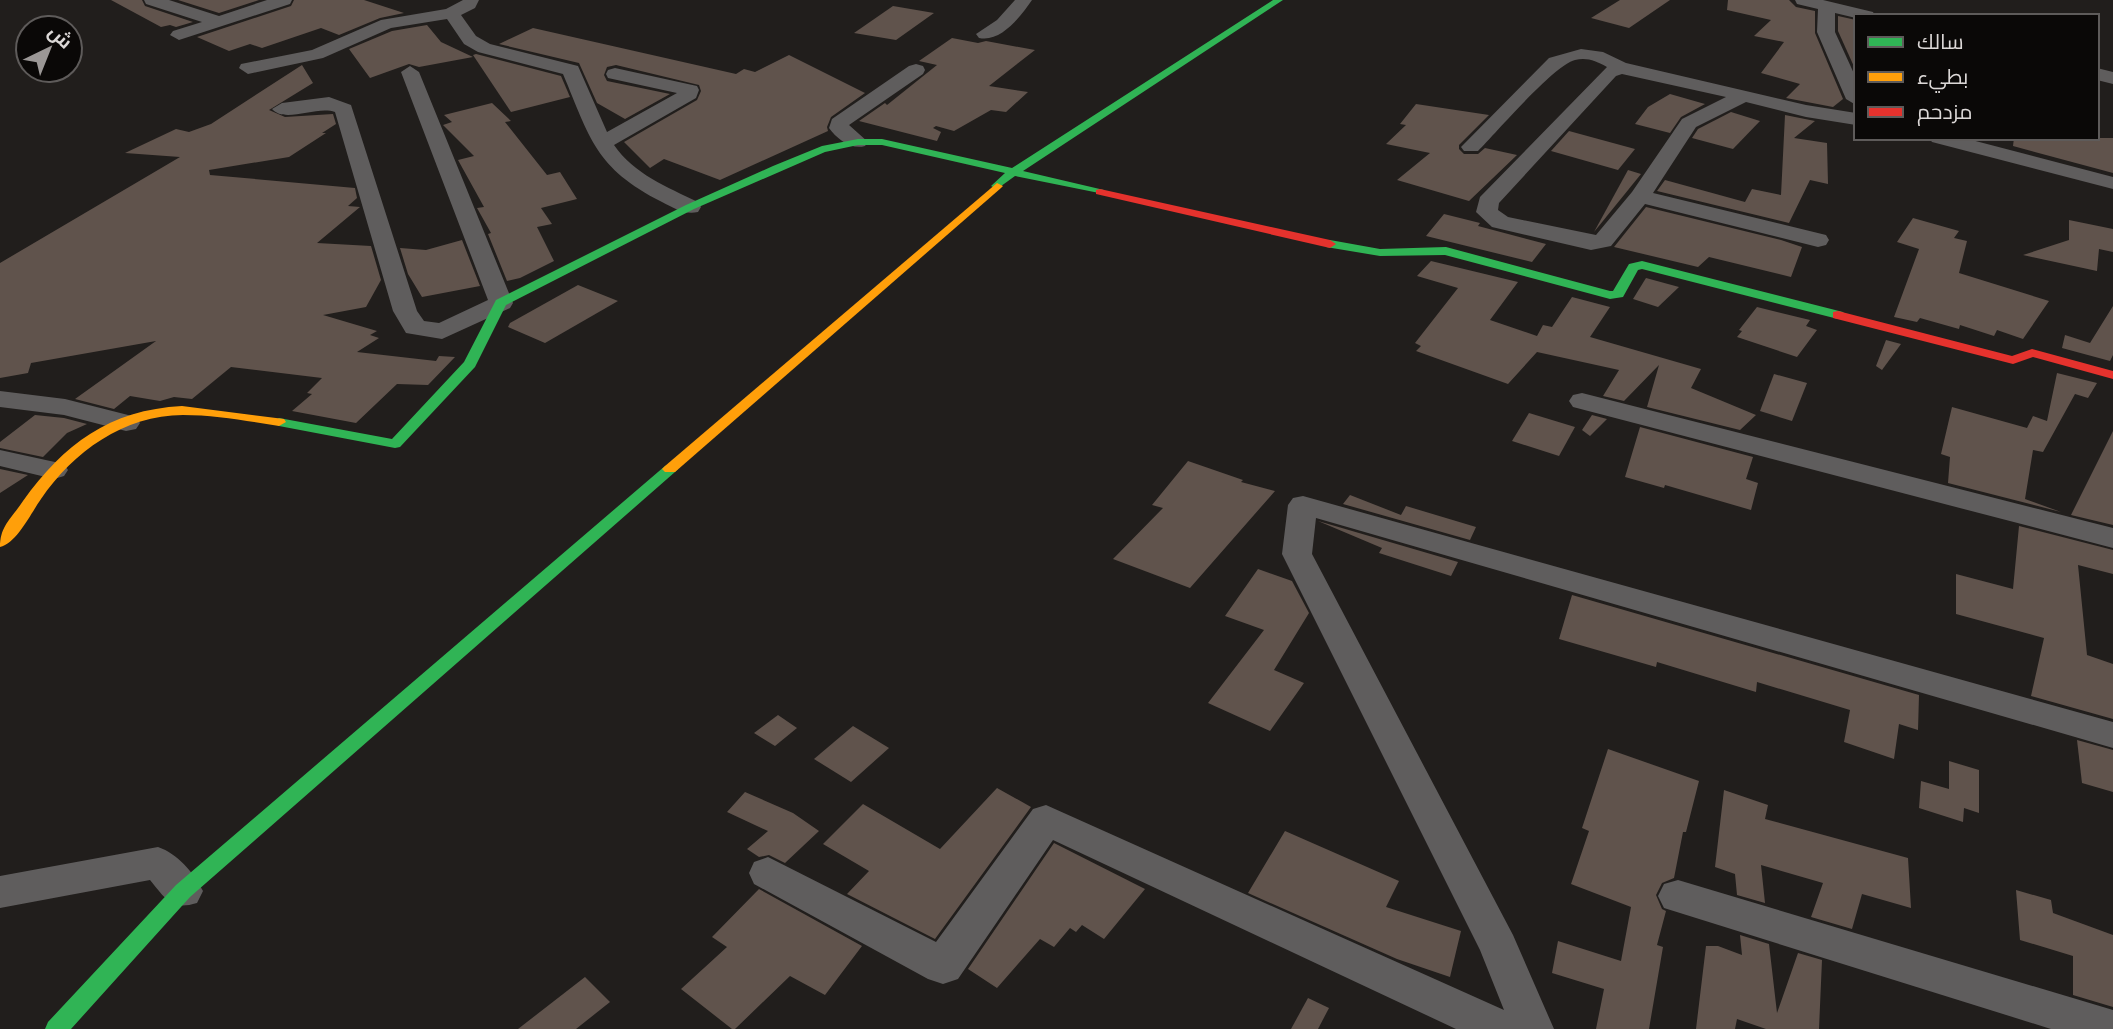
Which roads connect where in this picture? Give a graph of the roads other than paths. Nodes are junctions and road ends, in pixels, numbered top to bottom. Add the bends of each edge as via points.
1 (152, 0) edge
2 (284, 0) edge
3 (471, 0) edge
4 (1024, 0) edge
5 (1279, 0) edge
6 (1803, 0) edge
7 (1827, 6) junction
8 (450, 13) junction
9 (1859, 14) edge
10 (220, 22) junction
11 (985, 34) dead end
12 (179, 35) dead end
13 (248, 68) dead end
14 (1621, 68) junction
15 (916, 70) dead end
16 (410, 72) dead end
17 (615, 74) dead end
18 (1854, 95) edge
19 (1744, 96) junction
20 (282, 109) dead end
21 (1854, 119) edge
22 (1947, 140) edge
23 (858, 142) junction
24 (603, 143) junction
25 (1471, 147) dead end
26 (1012, 173) junction
27 (2113, 183) edge
28 (1640, 196) junction
29 (690, 207) junction
30 (1818, 240) dead end
31 (501, 303) junction
32 (2113, 375) edge
33 (0, 399) edge
34 (1582, 401) dead end
35 (127, 423) junction
36 (0, 458) edge
37 (54, 470) junction
38 (2113, 538) edge
39 (0, 542) edge
40 (2113, 735) edge
41 (768, 873) dead end
42 (183, 891) junction
43 (0, 892) edge
44 (1678, 896) dead end
45 (56, 1029) edge
46 (1500, 1029) edge
47 (1533, 1029) edge
48 (2113, 1029) edge

1 - 10 street
2 - 10 street
3 - 8 street
4 - 11 street via 1003,24
5 - 26 street
6 - 7 street
7 - 9 street
7 - 18 street via 1826,32
8 - 13 street via 387,24 317,54
8 - 24 street via 470,40 484,47 571,70
10 - 12 street
14 - 19 street
14 - 25 street via 1594,54 1578,52 1564,57
14 - 28 street via 1609,72 1488,202 1487,212 1500,222 1603,242
15 - 23 street via 839,123 839,128
16 - 31 street
17 - 24 street via 690,90
19 - 21 street
19 - 28 street via 1689,123
20 - 31 street via 329,103 344,109 405,311 415,328 442,331
22 - 27 street
23 - 26 street via 882,142
23 - 29 street via 822,149
24 - 29 street via 620,166
26 - 32 street via 1360,251 1446,251 1611,295 1618,294 1633,267 1642,265 2013,360 2032,353
26 - 42 street
28 - 30 street
29 - 31 street
31 - 35 street via 470,364 395,444 256,418 174,411
33 - 35 street via 65,407
34 - 38 street
35 - 37 street via 82,443
36 - 37 street
37 - 39 street
40 - 47 street via 1303,505 1297,554 1499,947
41 - 46 street via 943,966 1046,820
42 - 43 street via 158,863
42 - 45 street
44 - 48 street

